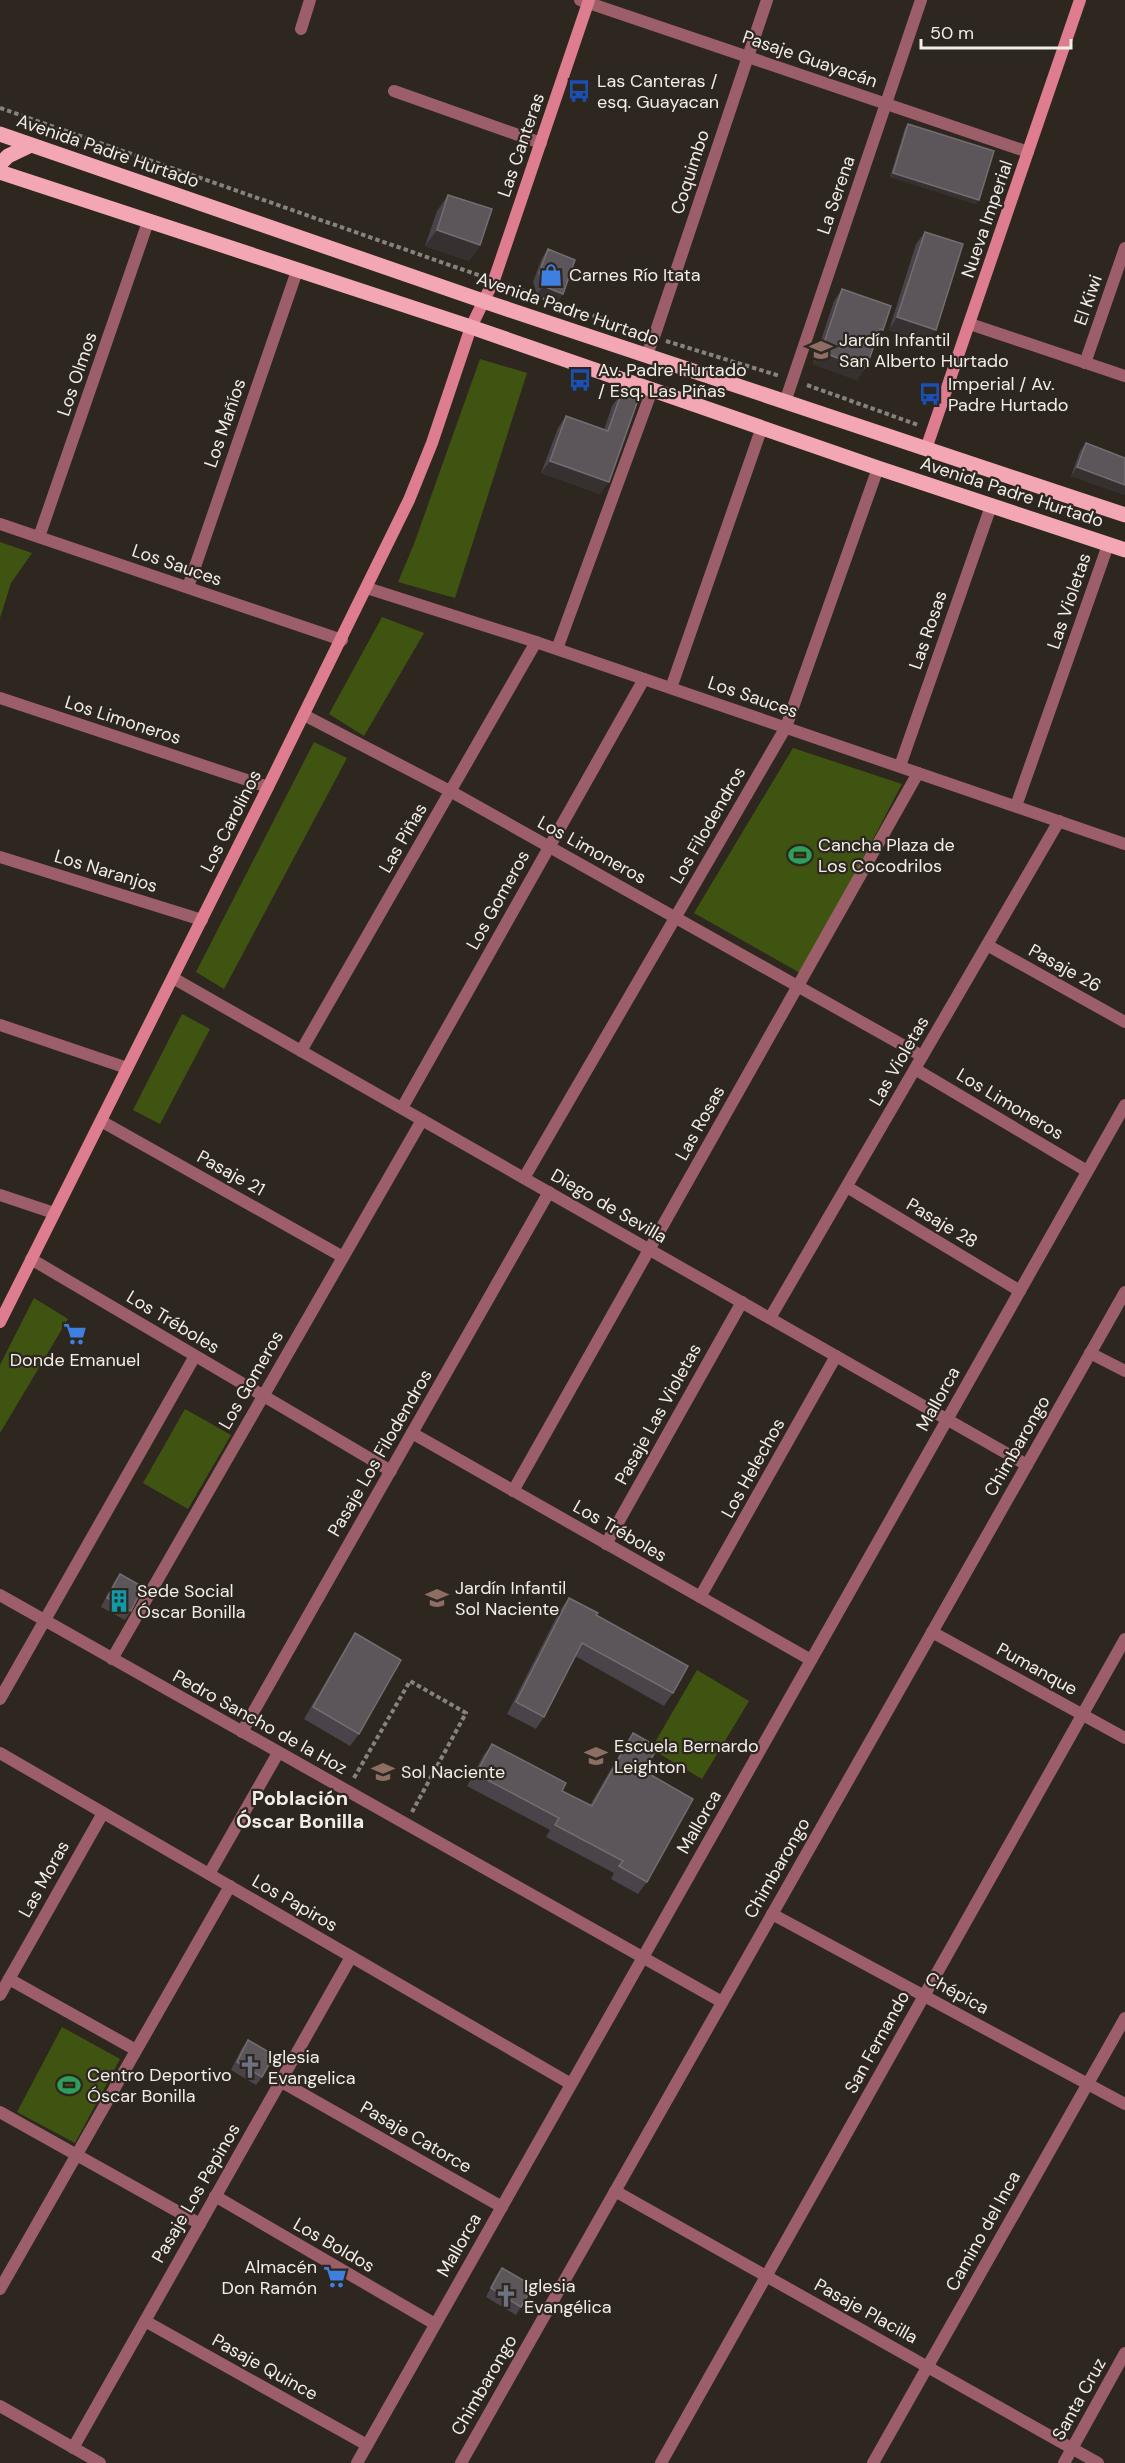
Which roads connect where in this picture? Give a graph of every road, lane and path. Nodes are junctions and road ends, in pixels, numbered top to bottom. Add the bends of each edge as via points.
1 (310, 0) edge
2 (767, 0) edge
3 (921, 0) edge
4 (1080, 0) edge
5 (586, 1) edge
6 (301, 29) dead end
7 (748, 57) junction
8 (394, 91) dead end
9 (886, 104) junction
10 (0, 108) edge
11 (0, 134) edge
12 (541, 143) junction
13 (31, 145) junction
14 (1029, 152) junction
15 (0, 164) edge
16 (0, 172) edge
17 (148, 222) junction
18 (1125, 248) edge
19 (297, 271) junction
20 (494, 280) junction
21 (486, 302) junction
22 (970, 324) junction
23 (471, 327) junction
24 (654, 337) junction
25 (646, 356) junction
26 (1085, 363) junction
27 (1125, 376) edge
28 (793, 380) junction
29 (652, 390) junction
30 (785, 402) junction
31 (762, 428) junction
32 (933, 430) junction
33 (926, 449) junction
34 (878, 468) junction
35 (991, 506) junction
36 (1125, 515) edge
37 (0, 524) edge
38 (39, 537) junction
39 (1108, 544) junction
40 (1125, 550) edge
41 (188, 587) junction
42 (367, 588) junction
43 (342, 640) junction
44 (536, 642) junction
45 (557, 649) junction
46 (644, 679) junction
47 (671, 688) junction
48 (0, 698) edge
49 (304, 716) junction
50 (786, 727) junction
51 (900, 766) junction
52 (918, 773) junction
53 (268, 787) junction
54 (450, 791) junction
55 (1016, 806) junction
56 (1059, 821) junction
57 (1125, 844) edge
58 (550, 846) junction
59 (0, 857) edge
60 (676, 917) junction
61 (202, 920) junction
62 (987, 945) junction
63 (173, 978) junction
64 (797, 986) junction
65 (1125, 1023) edge
66 (0, 1025) edge
67 (301, 1051) junction
68 (922, 1056) junction
69 (128, 1068) junction
70 (915, 1069) junction
71 (1125, 1105) edge
72 (402, 1108) junction
73 (422, 1120) junction
74 (101, 1121) junction
75 (1088, 1171) junction
76 (524, 1178) junction
77 (847, 1187) junction
78 (549, 1192) junction
79 (0, 1195) edge
80 (54, 1213) junction
81 (649, 1249) junction
82 (343, 1257) junction
83 (31, 1259) junction
84 (1020, 1291) junction
85 (1125, 1292) edge
86 (742, 1302) junction
87 (770, 1318) junction
88 (0, 1322) edge
89 (1090, 1353) junction
90 (195, 1356) junction
91 (836, 1356) junction
92 (1125, 1371) edge
93 (263, 1396) junction
94 (947, 1419) junction
95 (412, 1433) junction
96 (1027, 1464) junction
97 (391, 1471) junction
98 (513, 1491) junction
99 (606, 1544) junction
100 (0, 1595) edge
101 (700, 1597) junction
102 (44, 1620) junction
103 (932, 1632) junction
104 (1125, 1639) edge
105 (112, 1659) junction
106 (811, 1660) junction
107 (0, 1699) edge
108 (1082, 1714) junction
109 (242, 1732) junction
110 (1125, 1738) edge
111 (0, 1753) edge
112 (278, 1753) junction
113 (346, 1791) junction
114 (103, 1813) junction
115 (405, 1825) junction
116 (209, 1874) junction
117 (230, 1886) junction
118 (772, 1914) junction
119 (351, 1956) junction
120 (642, 1959) junction
121 (9, 1979) junction
122 (0, 1995) edge
123 (924, 1996) junction
124 (722, 2002) junction
125 (1125, 2018) edge
126 (136, 2050) junction
127 (280, 2081) junction
128 (571, 2084) junction
129 (1087, 2084) junction
130 (1125, 2104) edge
131 (0, 2112) edge
132 (76, 2155) junction
133 (615, 2191) junction
134 (215, 2196) junction
135 (502, 2207) junction
136 (200, 2224) junction
137 (766, 2276) junction
138 (0, 2289) edge
139 (145, 2321) junction
140 (435, 2324) junction
141 (1125, 2353) edge
142 (928, 2366) junction
143 (0, 2406) edge
144 (367, 2445) junction
145 (73, 2448) junction
146 (1072, 2449) junction
147 (100, 2463) edge
148 (357, 2463) edge
149 (461, 2463) edge
150 (661, 2463) edge
151 (873, 2463) edge
152 (1064, 2463) edge
153 (1098, 2463) edge

1 - 6 street
2 - 7 street, Coquimbo
3 - 9 street, La Serena
4 - 14 street, Nueva Imperial
5 - 7 street, Pasaje Guayacán
5 - 12 street, Las Canteras
7 - 9 street, Pasaje Guayacán
7 - 24 street, Coquimbo
8 - 12 street
9 - 14 street, Pasaje Guayacán
9 - 28 street, La Serena
10 - 20 path
11 - 13 main road, Avenida Padre Hurtado
12 - 20 street, Las Canteras
13 - 15 main road
13 - 21 main road, Avenida Padre Hurtado
14 - 22 street, Nueva Imperial
16 - 17 main road, Avenida Padre Hurtado
17 - 19 main road, Avenida Padre Hurtado
17 - 38 street, Los Olmos
18 - 26 street, El Kiwi
19 - 23 main road, Avenida Padre Hurtado
19 - 41 street, Los Mañíos
20 - 21 street, Las Canteras
20 - 24 path
21 - 23 street, Las Canteras
21 - 25 main road, Avenida Padre Hurtado
22 - 26 street
22 - 32 street, Nueva Imperial
23 - 29 main road, Avenida Padre Hurtado
23 - 42 street, Los Carolinos via 432,443
24 - 25 street, Coquimbo
24 - 28 path
25 - 30 main road, Avenida Padre Hurtado
26 - 27 street
28 - 30 street, La Serena
28 - 32 path
29 - 31 main road, Avenida Padre Hurtado
29 - 45 street
30 - 33 main road, Avenida Padre Hurtado
31 - 34 main road, Avenida Padre Hurtado
31 - 47 street
32 - 33 street, Nueva Imperial
33 - 36 main road, Avenida Padre Hurtado
34 - 35 main road, Avenida Padre Hurtado
34 - 50 street, Los Filodendros
35 - 39 main road, Avenida Padre Hurtado
35 - 51 street, Las Rosas
37 - 38 street, Los Sauces
38 - 41 street, Los Sauces
39 - 40 main road, Avenida Padre Hurtado
39 - 55 street, Las Violetas
41 - 43 street, Los Sauces
42 - 43 street, Los Carolinos
42 - 44 street, Los Sauces
43 - 49 street, Los Carolinos
44 - 45 street, Los Sauces
44 - 54 street, Las Piñas
45 - 46 street, Los Sauces
46 - 47 street, Los Sauces
46 - 58 street, Los Gomeros
47 - 50 street, Los Sauces
48 - 53 street, Los Limoneros
49 - 53 street, Los Carolinos
49 - 54 street, Los Limoneros
50 - 51 street, Los Sauces
50 - 60 street, Los Filodendros
51 - 52 street, Los Sauces
52 - 55 street, Los Sauces
52 - 64 street, Las Rosas
53 - 61 street, Los Carolinos
54 - 58 street, Los Limoneros
54 - 67 street, Las Piñas
55 - 56 street, Los Sauces
56 - 57 street, Los Sauces
56 - 62 street, Las Violetas
58 - 60 street, Los Limoneros
58 - 72 street, Los Gomeros
59 - 61 street, Los Naranjos
60 - 64 street, Los Limoneros
60 - 76 street, Los Filodendros
61 - 63 street, Los Carolinos
62 - 65 street, Pasaje 26
62 - 68 street, Las Violetas
63 - 67 street, Diego de Sevilla
63 - 69 street, Los Carolinos
64 - 68 street, Los Limoneros
64 - 81 street, Las Rosas
66 - 69 street
67 - 72 street, Diego de Sevilla
68 - 70 street, Las Violetas
69 - 74 street, Los Carolinos
70 - 75 street, Los Limoneros
70 - 77 street, Las Violetas
71 - 75 street, Mallorca
72 - 73 street, Diego de Sevilla
73 - 76 street, Diego de Sevilla
73 - 82 street, Los Gomeros
74 - 80 street, Los Carolinos
74 - 82 street, Pasaje 21
75 - 84 street, Mallorca
76 - 78 street, Diego de Sevilla
77 - 84 street, Pasaje 28
77 - 87 street, Las Violetas
78 - 81 street, Diego de Sevilla
78 - 95 street, Pasaje Los Filodendros
79 - 80 street
80 - 83 street, Los Carolinos
81 - 86 street, Diego de Sevilla
81 - 98 street, Las Rosas
82 - 93 street, Los Gomeros
83 - 88 street, Los Carolinos
83 - 90 street, Los Tréboles
84 - 94 street, Mallorca
85 - 89 street, Chimbarongo
86 - 87 street, Diego de Sevilla
86 - 99 street, Pasaje Las Violetas
87 - 91 street, Diego de Sevilla
89 - 92 street
89 - 96 street, Chimbarongo
90 - 93 street, Los Tréboles
90 - 102 street
91 - 94 street, Diego de Sevilla
91 - 101 street, Los Helechos
93 - 97 street, Los Tréboles
93 - 105 street, Los Gomeros
94 - 96 street, Diego de Sevilla
94 - 106 street, Mallorca
95 - 97 street, Pasaje Los Filodendros
95 - 98 street, Los Tréboles
96 - 103 street, Chimbarongo
97 - 109 street, Pasaje Los Filodendros
98 - 99 street, Los Tréboles
99 - 101 street, Los Tréboles
100 - 102 street, Pedro Sancho de la Hoz
101 - 106 street, Los Tréboles
102 - 105 street, Pedro Sancho de la Hoz
102 - 107 street
103 - 108 street, Pumanque
103 - 118 street, Chimbarongo
104 - 108 street, San Fernando
105 - 109 street, Pedro Sancho de la Hoz
106 - 120 street, Mallorca
108 - 110 street, Pumanque
108 - 123 street, San Fernando
109 - 112 street, Pedro Sancho de la Hoz
111 - 114 street, Los Papiros
112 - 113 street, Pedro Sancho de la Hoz
112 - 116 street
113 - 115 street, Pedro Sancho de la Hoz
113 - 115 path via 410,1681 466,1713
114 - 116 street, Los Papiros
114 - 121 street, Las Moras
115 - 120 street, Pedro Sancho de la Hoz
116 - 117 street, Los Papiros
117 - 119 street, Los Papiros
117 - 126 street
118 - 123 street, Chépica
118 - 124 street, Chimbarongo
119 - 127 street, Pasaje Los Pepinos
119 - 128 street, Los Papiros
120 - 124 street, Pedro Sancho de la Hoz
120 - 128 street, Mallorca
121 - 122 street, Las Moras
121 - 126 street
123 - 129 street, Chépica
123 - 137 street, San Fernando
124 - 133 street, Chimbarongo
125 - 129 street, Camino del Inca
126 - 132 street
127 - 134 street, Pasaje Los Pepinos
127 - 135 street, Pasaje Catorce
128 - 135 street, Mallorca
129 - 130 street, Chépica
129 - 142 street, Camino del Inca
131 - 132 street
132 - 136 street
132 - 138 street
133 - 137 street, Pasaje Placilla
133 - 149 street, Chimbarongo
134 - 136 street, Pasaje Los Pepinos
134 - 140 street, Los Boldos
135 - 140 street, Mallorca
136 - 139 street, Pasaje Los Pepinos
137 - 142 street, Pasaje Placilla
137 - 150 street, San Fernando
139 - 144 street, Pasaje Quince
139 - 145 street, Pasaje Los Pepinos
140 - 144 street, Mallorca
141 - 146 street, Santa Cruz
142 - 146 street, Pasaje Placilla
142 - 151 street, Camino del Inca
143 - 145 street
144 - 148 street, Mallorca
145 - 147 street
146 - 152 street, Santa Cruz
146 - 153 street, Pasaje Placilla

